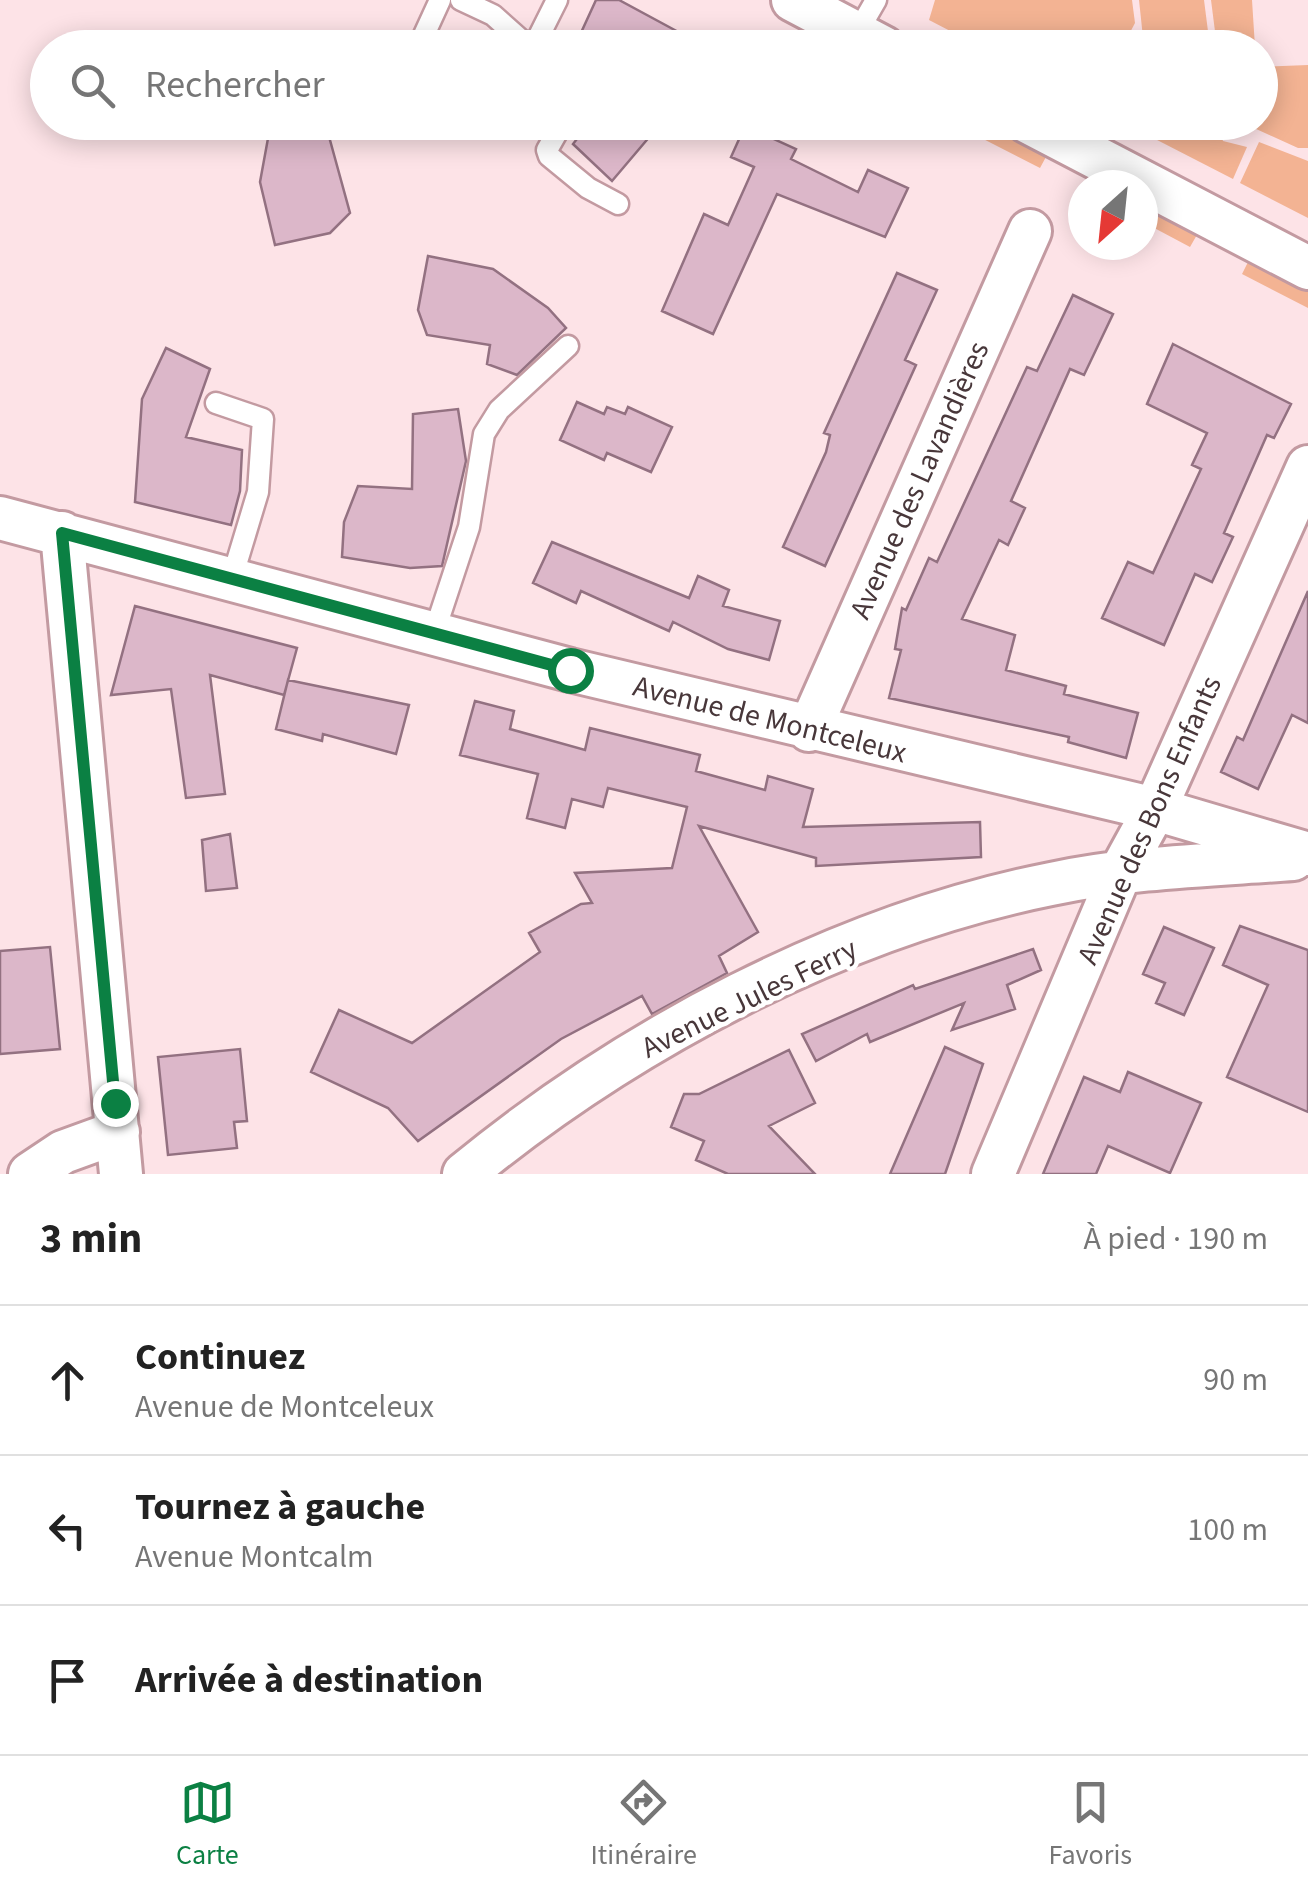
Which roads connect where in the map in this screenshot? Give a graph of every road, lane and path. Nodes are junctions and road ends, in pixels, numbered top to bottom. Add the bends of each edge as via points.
1 (440, 0) edge
2 (462, 0) edge
3 (557, 0) edge
4 (793, 0) edge
5 (872, 27) edge
6 (426, 30) edge
7 (511, 30) edge
8 (541, 30) edge
9 (553, 140) edge
10 (1063, 140) edge
11 (618, 204) dead end
12 (1030, 231) dead end
13 (1308, 268) edge
14 (568, 346) dead end
15 (216, 403) dead end
16 (1308, 467) edge
17 (0, 518) edge
18 (62, 533) junction
19 (232, 578) junction
20 (434, 633) junction
21 (809, 730) junction
22 (1155, 808) junction
23 (1308, 856) edge
24 (1121, 872) junction
25 (118, 1132) junction
26 (30, 1174) edge
27 (121, 1174) edge
28 (464, 1174) edge
29 (993, 1174) edge

1 - 6 lane
2 - 7 lane
3 - 8 lane
4 - 5 street
9 - 11 lane via 550,156
10 - 13 street
12 - 21 street, Avenue des Lavandières
14 - 20 lane via 499,410 484,434 470,527
15 - 19 lane via 264,419 258,492
16 - 22 street, Avenue des Bons Enfants
17 - 18 street, Avenue de Montceleux
18 - 19 street, Avenue de Montceleux
18 - 25 street
19 - 20 street, Avenue de Montceleux
20 - 21 street, Avenue de Montceleux
21 - 22 street, Avenue de Montceleux
22 - 23 street, Avenue de Montceleux
22 - 24 street, Avenue des Bons Enfants
23 - 24 street, Avenue Jules Ferry
24 - 28 street, Avenue Jules Ferry via 1048,884 825,954 668,1032 521,1127
24 - 29 street, Avenue des Bons Enfants
25 - 26 street via 62,1152
25 - 27 street

